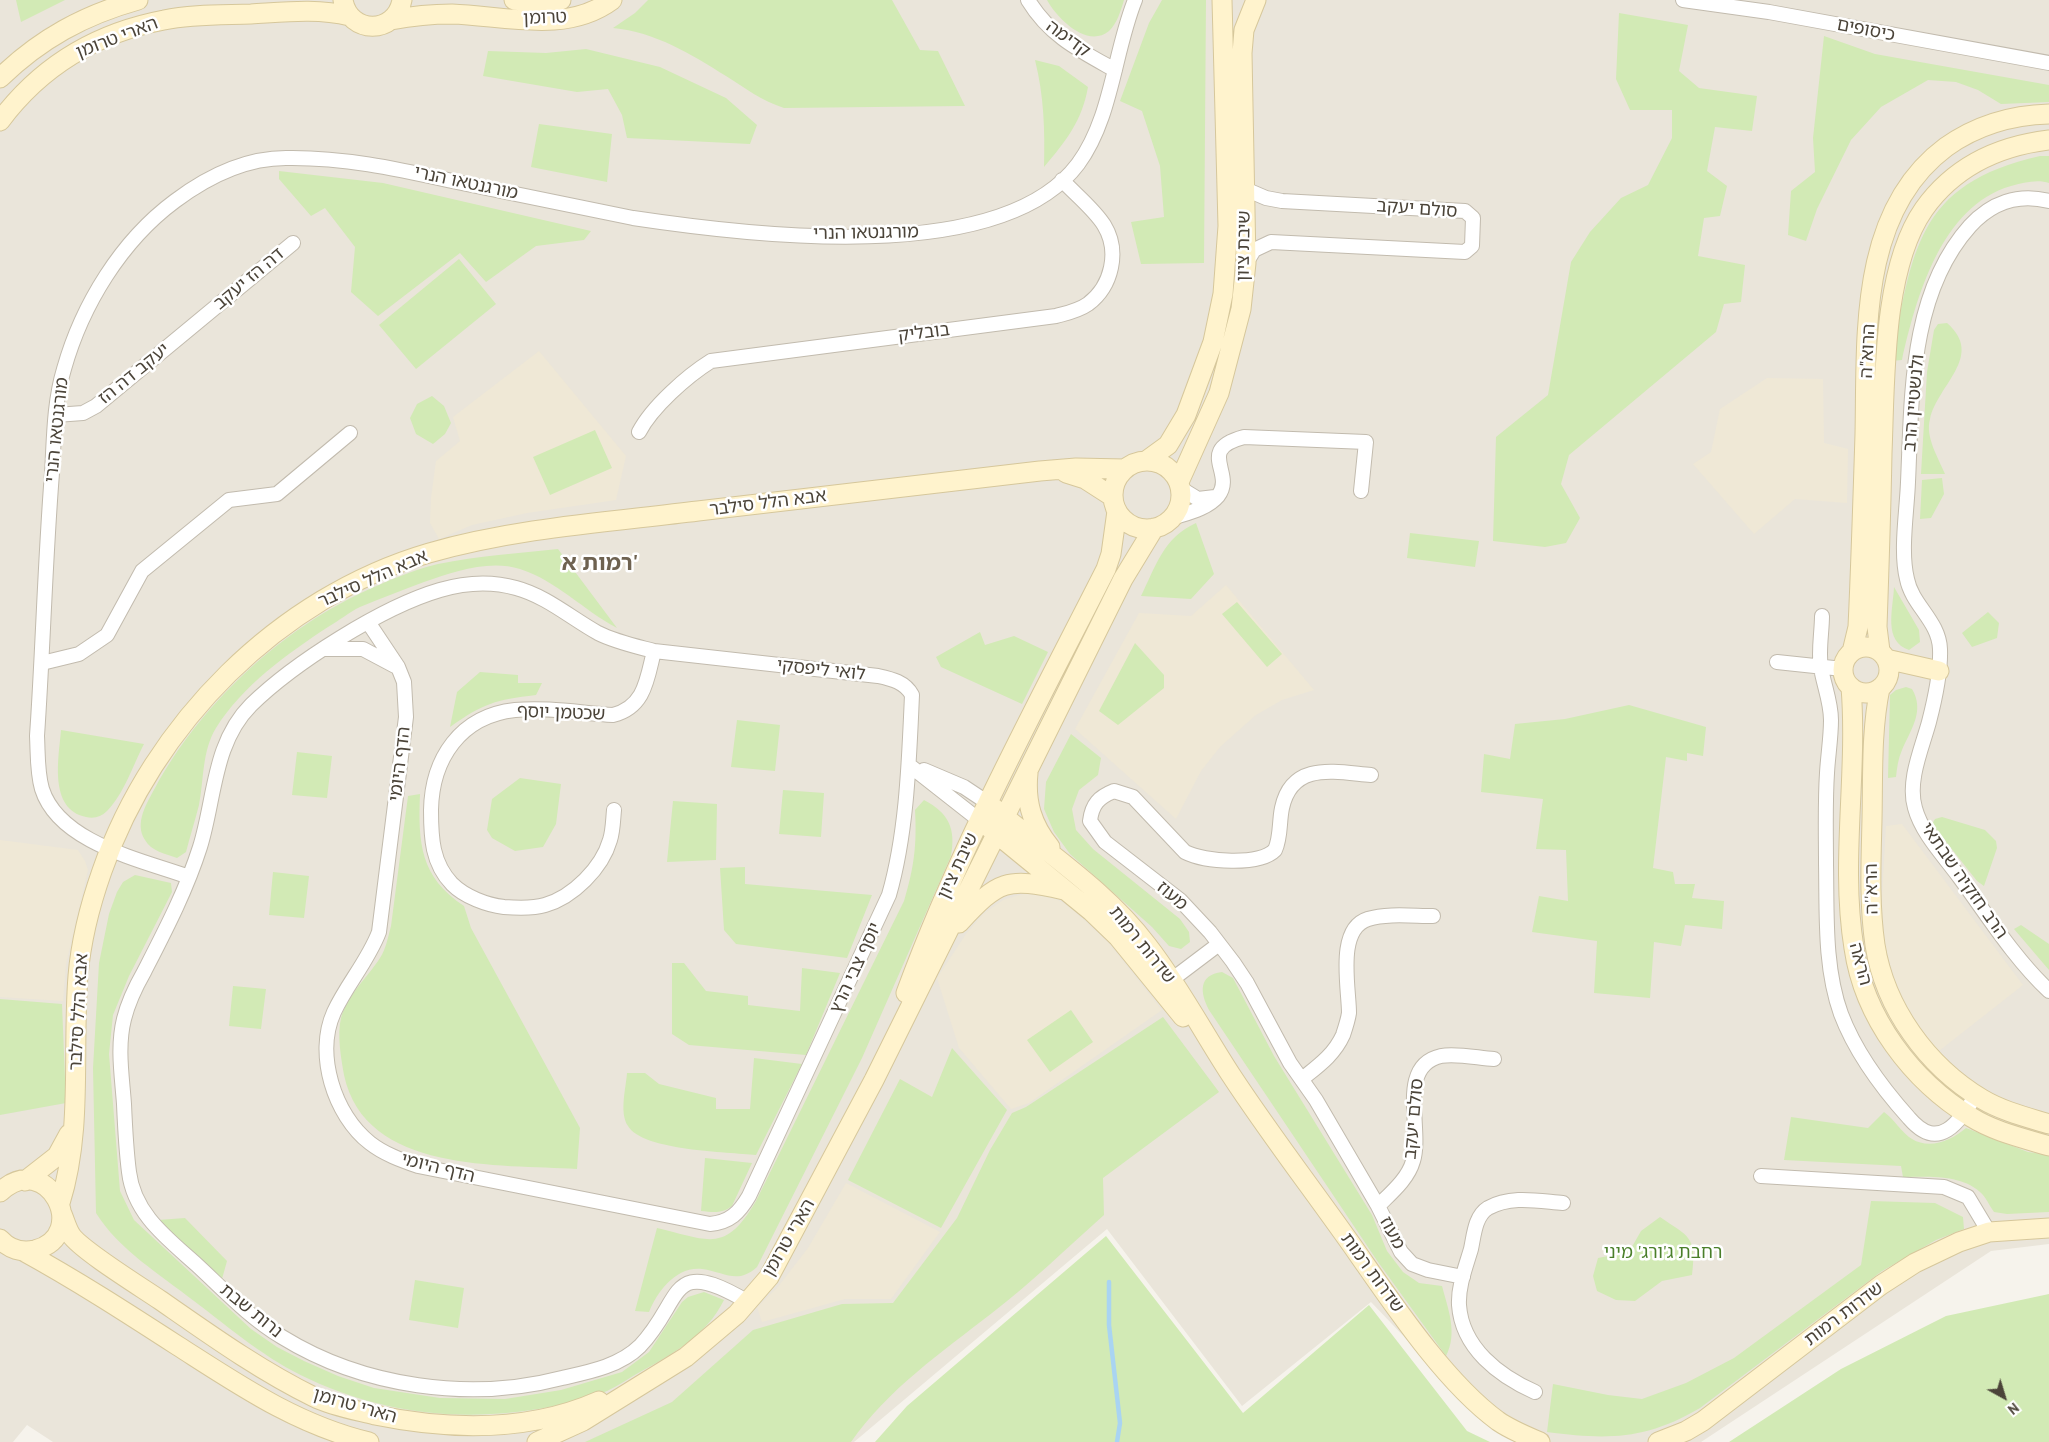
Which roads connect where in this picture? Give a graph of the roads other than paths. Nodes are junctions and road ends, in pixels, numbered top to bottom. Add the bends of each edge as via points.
1 (138, 0) edge
2 (402, 0) edge
3 (514, 0) edge
4 (561, 0) edge
5 (612, 0) edge
6 (1028, 0) edge
7 (1222, 0) edge
8 (1256, 0) edge
9 (1683, 0) edge
10 (1135, 2) edge
11 (347, 8) edge
12 (391, 20) junction
13 (2049, 63) edge
14 (1115, 70) junction
15 (0, 78) edge
16 (2049, 114) edge
17 (0, 121) edge
18 (2049, 140) edge
19 (1062, 180) junction
20 (1245, 189) junction
21 (2049, 201) edge
22 (293, 242) dead end
23 (1246, 263) junction
24 (205, 316) joint
25 (56, 415) junction
26 (639, 432) dead end
27 (350, 433) dead end
28 (1146, 461) junction
29 (1125, 469) junction
30 (1040, 471) junction
31 (1180, 485) junction
32 (1361, 491) dead end
33 (1218, 496) junction
34 (1115, 504) junction
35 (1172, 518) junction
36 (1154, 528) junction
37 (1822, 616) dead end
38 (368, 622) junction
39 (322, 649) junction
40 (654, 651) junction
41 (1852, 652) junction
42 (1883, 655) junction
43 (1777, 662) dead end
44 (42, 663) junction
45 (398, 667) junction
46 (1821, 667) junction
47 (1843, 669) junction
48 (1938, 671) junction
49 (1884, 683) junction
50 (1851, 687) junction
51 (909, 765) junction
52 (1029, 767) junction
53 (1371, 775) dead end
54 (988, 803) junction
55 (614, 810) dead end
56 (979, 820) junction
57 (1000, 825) junction
58 (111, 849) junction
59 (1067, 868) junction
60 (189, 877) junction
61 (1067, 891) junction
62 (1433, 916) dead end
63 (946, 936) junction
64 (1219, 944) junction
65 (1166, 984) junction
66 (2049, 991) edge
67 (1494, 1059) dead end
68 (1302, 1079) junction
69 (874, 1080) junction
70 (1976, 1095) junction
71 (75, 1106) junction
72 (1965, 1113) junction
73 (2049, 1124) edge
74 (2049, 1146) edge
75 (766, 1160) joint
76 (1761, 1176) dead end
77 (25, 1181) junction
78 (1, 1189) edge
79 (1563, 1204) dead end
80 (1378, 1206) junction
81 (61, 1209) junction
82 (2049, 1228) edge
83 (1989, 1232) junction
84 (0, 1239) edge
85 (23, 1251) junction
86 (1463, 1277) junction
87 (748, 1302) junction
88 (670, 1368) junction
89 (1534, 1392) dead end
90 (370, 1442) edge
91 (537, 1442) edge
92 (1540, 1442) edge
93 (1658, 1442) edge

1 - 15 street, הארי טרומן via 77,21 38,44
2 - 12 street via 398,14
3 - 4 street via 539,3
5 - 12 street, טרומן via 578,17 556,20 426,15
6 - 14 street, קדימה via 1048,28
7 - 28 street, שיבת ציון via 1228,226 1223,294 1213,342 1186,415 1168,444
8 - 20 street, שיבת ציון via 1244,30 1242,53
9 - 13 street, כיסופים via 1822,21
10 - 14 street, מורגנטאו הנרי
11 - 12 street, הארי טרומן via 357,23 370,27 379,27
11 - 17 street, הארי טרומן via 196,16 133,28 88,44 54,65 20,95
14 - 19 street, מורגנטאו הנרי via 1105,107 1087,148
16 - 41 street, הרוא"ה via 2015,117 1969,133 1934,158 1910,183 1884,235 1873,281 1867,350 1858,627
18 - 42 street, הרוא"ה via 1992,154 1938,190 1923,211 1904,254 1892,304 1885,365 1877,627
19 - 25 street, מורגנטאו הנרי via 1015,211 966,225 923,233 826,235 724,230 650,221 337,159 283,158 253,162 225,171 183,194 159,212 122,253 89,304 74,340 63,370
19 - 26 street, בובליק via 1103,223 1113,249 1112,265 1105,283 1087,304 1056,316 711,361 646,418
20 - 23 street, שיבת ציון
20 - 23 street, סולם יעקב via 1282,201 1465,211 1473,218 1474,228 1472,246 1464,252 1271,242 1254,250
21 - 48 street, ולנשטיין הרב via 2027,197 2004,202 1975,221 1948,257 1922,326 1912,398 1905,567 1909,586 1937,633
22 - 24 street, דה הז יעקב
23 - 31 street, שיבת ציון via 1241,309 1228,364
24 - 25 street, יעקב דה הז via 96,406 83,413
25 - 44 street, מורגנטאו הנרי
27 - 44 street via 277,494 229,500 142,571 108,635 79,654
28 - 29 street
28 - 31 street via 1166,466
29 - 30 street, אבא הלל סילבר
29 - 34 street via 1118,477
30 - 34 street, אבא הלל סילבר via 1085,479
30 - 58 street, אבא הלל סילבר via 522,534 428,553 391,567 316,603 273,634 229,673 167,747 131,804
31 - 33 street via 1198,499
31 - 35 street via 1179,504
32 - 33 street via 1366,442 1244,437 1228,441 1220,449 1221,490
33 - 35 street via 1203,507
34 - 36 street via 1132,526
34 - 54 street, שיבת ציון via 1111,554 1106,569
35 - 36 street
36 - 52 street via 1123,579
37 - 46 street
38 - 39 street
38 - 40 street via 439,590 488,583 518,588 600,634 623,644
38 - 45 street, הדף היומי
39 - 45 street via 363,649
39 - 60 street via 250,706 233,727 224,746 201,844
40 - 51 street, לואי ליפסקי via 878,676 897,681 909,688 912,695
40 - 55 street, שכטמן יוסף via 640,697 627,712 613,715 515,710 487,718 462,733 445,754 435,775 431,795 434,855 454,885 471,897 494,906 545,906 562,898 595,869 610,840
41 - 42 street via 1869,647
41 - 47 street
42 - 48 street
42 - 49 street via 1888,665
43 - 46 street
44 - 58 street, מורגנטאו הנרי via 37,736 42,791 58,817 72,830
45 - 75 street, הדף היומי via 404,682 406,717 379,932 333,1013 329,1027 327,1047 334,1090 345,1116 358,1133 381,1151 418,1166 710,1224 733,1218 742,1208
46 - 47 street
46 - 72 street via 1831,718 1827,773 1828,949 1842,1015 1867,1061 1913,1123 1924,1131 1937,1134 1947,1132
47 - 50 street
48 - 49 street
48 - 66 street, הרב חזקיה שבתאי via 1933,707 1915,774 1913,799 1930,837 2026,967
49 - 50 street via 1869,692
49 - 70 street, הרא''ה via 1875,721 1871,864 1872,924 1878,961 1894,1004 1914,1038 1937,1064
50 - 72 street, הראה via 1854,722 1850,900 1858,967 1875,1013 1897,1050 1922,1080
51 - 54 street via 964,787
51 - 56 street
51 - 75 street, יוסף צבי הרץ via 900,855 888,895
52 - 57 street
52 - 59 street via 1028,804 1034,823
53 - 64 street, מעוז via 1317,772 1294,783 1286,795 1275,850 1261,859 1208,860 1194,856 1186,852 1125,792 1114,790 1096,801 1090,821 1105,842 1180,900
54 - 56 street, שיבת ציון
54 - 57 street
56 - 57 street
56 - 69 street, שיבת ציון via 931,924
57 - 59 street, שדרות רמות
57 - 61 street, שדרות רמות
57 - 63 street
58 - 60 street, מורגנטאו הנרי
58 - 71 street, אבא הלל סילבר via 93,899 81,951
59 - 65 street, שדרות רמות via 1131,925
60 - 87 street, נרות שבת via 124,1018 120,1054 131,1188 143,1213 258,1321 309,1352 376,1377 441,1387 504,1389 559,1379 618,1362 640,1345 673,1294 693,1282 705,1280 716,1284
61 - 63 street via 1027,883 994,889
61 - 65 street, שדרות רמות
62 - 68 street via 1378,917 1366,919 1355,927 1346,962 1349,1015 1343,1035 1328,1058
63 - 69 street
64 - 65 street
64 - 68 street, מעוז via 1248,983
65 - 92 street, שדרות רמות via 1392,1303 1437,1360 1485,1410
67 - 80 street, סולם יעקב via 1442,1056 1426,1062 1418,1071 1414,1085 1416,1148 1413,1162
68 - 80 street, מעוז
69 - 87 street, הארי טרומן via 785,1249 769,1277
70 - 72 street
70 - 73 street, הרא''ה via 2011,1113
71 - 77 street, אבא הלל סילבר via 63,1148
71 - 81 street, אבא הלל סילבר
72 - 74 street, הראה via 2003,1132
76 - 83 street via 1944,1187 1968,1197
77 - 78 street, אבא הלל סילבר
77 - 81 street, הארי טרומן via 46,1186
79 - 86 street via 1525,1200 1502,1202 1487,1209 1478,1219
80 - 86 street, מעוז via 1401,1252 1412,1264
81 - 85 street, אבא הלל סילבר via 59,1230 53,1239 39,1249
81 - 88 street, הארי טרומן via 72,1236 92,1253 219,1342 315,1398 359,1411 424,1424 511,1423 584,1408
82 - 83 street, שדרות רמות
83 - 93 street, שדרות רמות via 1915,1263 1881,1285 1703,1421
84 - 85 street, הארי טרומן via 7,1246
85 - 90 street, הארי טרומן via 82,1283 242,1387 298,1419
86 - 89 street via 1459,1304 1474,1344 1497,1371
87 - 88 street, הארי טרומן via 719,1331
88 - 91 street, הארי טרומן via 583,1421

